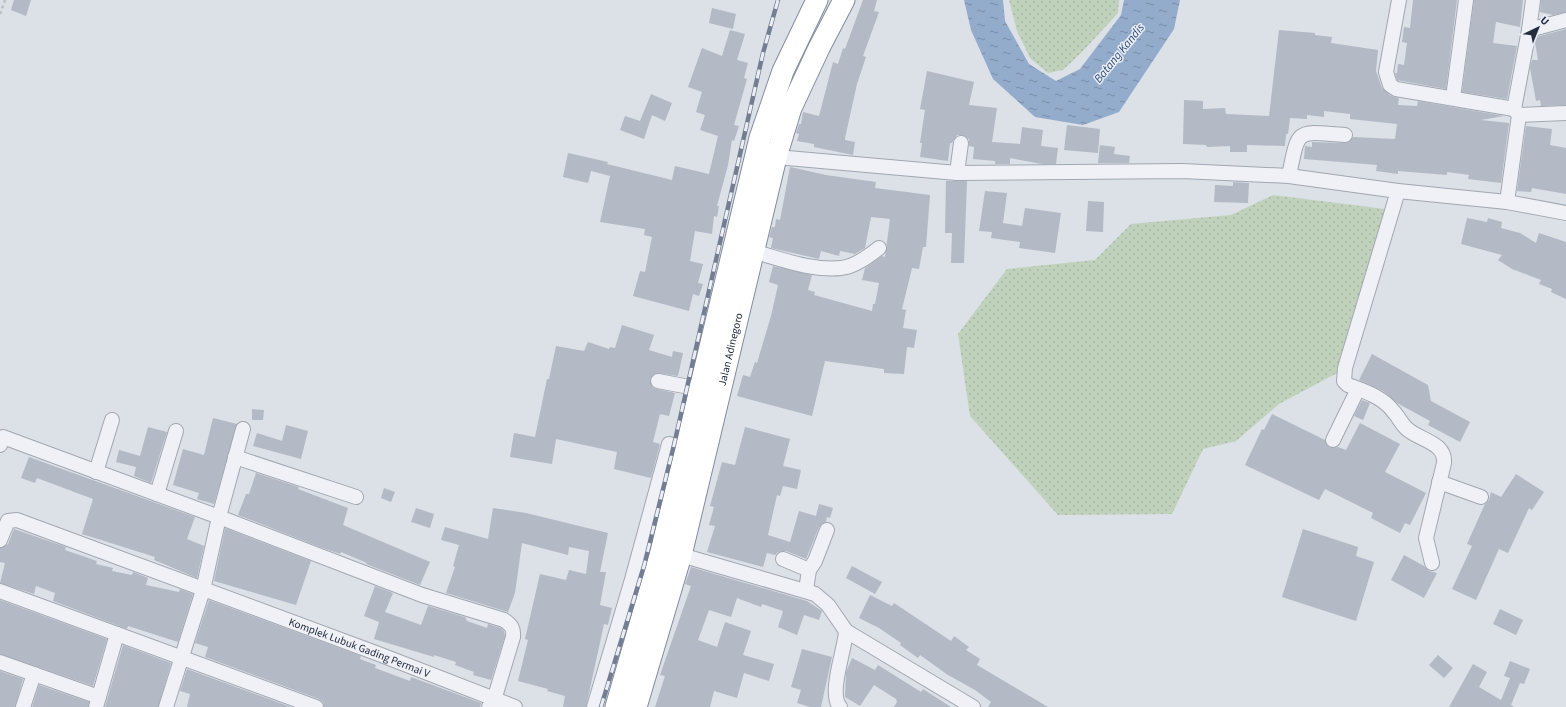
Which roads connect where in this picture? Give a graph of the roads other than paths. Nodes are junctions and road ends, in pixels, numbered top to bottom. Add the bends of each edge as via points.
1 (817, 0) edge
2 (844, 0) edge
3 (1399, 0) edge
4 (1466, 0) edge
5 (1533, 0) edge
6 (1566, 20) edge
7 (1529, 30) junction
8 (1453, 98) junction
9 (1517, 112) junction
10 (1566, 113) edge
11 (1345, 135) dead end
12 (961, 143) dead end
13 (776, 157) junction
14 (957, 173) junction
15 (1289, 176) junction
16 (1398, 191) junction
17 (1507, 202) junction
18 (1566, 212) edge
19 (879, 248) dead end
20 (752, 251) junction
21 (658, 381) dead end
22 (700, 389) junction
23 (1358, 389) junction
24 (112, 420) dead end
25 (243, 429) dead end
26 (176, 431) dead end
27 (1332, 440) dead end
28 (0, 445) edge
29 (686, 448) junction
30 (236, 457) junction
31 (96, 472) junction
32 (1439, 482) junction
33 (157, 494) junction
34 (356, 497) dead end
35 (1481, 497) dead end
36 (685, 498) junction
37 (6, 517) edge
38 (219, 517) junction
39 (827, 530) dead end
40 (0, 540) edge
41 (681, 555) junction
42 (783, 559) dead end
43 (1432, 563) dead end
44 (809, 570) junction
45 (203, 590) junction
46 (806, 590) junction
47 (0, 591) edge
48 (846, 631) junction
49 (117, 634) junction
50 (182, 657) junction
51 (0, 662) edge
52 (34, 674) junction
53 (98, 702) edge
54 (501, 705) edge
55 (23, 707) edge
56 (166, 707) edge
57 (316, 707) edge
58 (594, 707) edge
59 (616, 707) edge
60 (636, 707) edge
61 (840, 707) edge
62 (973, 707) edge

1 - 22 highway, Jalan Adinegoro via 783,72 760,138
2 - 13 highway, Jalan Adinegoro via 791,108
3 - 8 street via 1386,72 1390,85 1396,89
4 - 8 street
5 - 7 street
6 - 7 street
7 - 9 street
8 - 9 street
9 - 10 street
9 - 17 street
11 - 15 street via 1301,135 1296,142
12 - 14 street
13 - 14 street
13 - 20 highway, Jalan Adinegoro
14 - 15 street via 1182,171
15 - 16 street
16 - 17 street
16 - 23 street via 1345,368 1344,381
17 - 18 street
19 - 20 street via 842,268 814,267
20 - 36 highway, Jalan Adinegoro
21 - 22 street
22 - 29 highway, Jalan Adinegoro
23 - 27 street
23 - 32 street via 1384,402 1405,428 1437,446 1444,458
24 - 31 street
25 - 30 street
26 - 33 street
28 - 31 street via 3,437
29 - 36 highway, Jalan Adinegoro
29 - 58 street via 668,444 631,583
30 - 34 street
30 - 38 street
31 - 33 street
32 - 35 street
32 - 43 street via 1426,538
33 - 38 street
36 - 41 highway, Jalan Adinegoro
36 - 59 highway, Jalan Adinegoro via 661,552
37 - 40 street via 8,521
37 - 45 street, Komplek Lubuk Gading Permai V
38 - 45 street
38 - 54 street via 422,595 504,620 513,631 513,637
39 - 44 street
41 - 46 street
41 - 60 highway, Jalan Adinegoro
42 - 44 street
44 - 46 street
45 - 50 street
45 - 54 street, Komplek Lubuk Gading Permai V via 376,653
46 - 48 street via 828,605
47 - 49 street
48 - 61 street via 834,696
48 - 62 street
49 - 50 street
49 - 53 street
50 - 56 street
50 - 57 street
51 - 52 street
52 - 53 street
52 - 55 street

